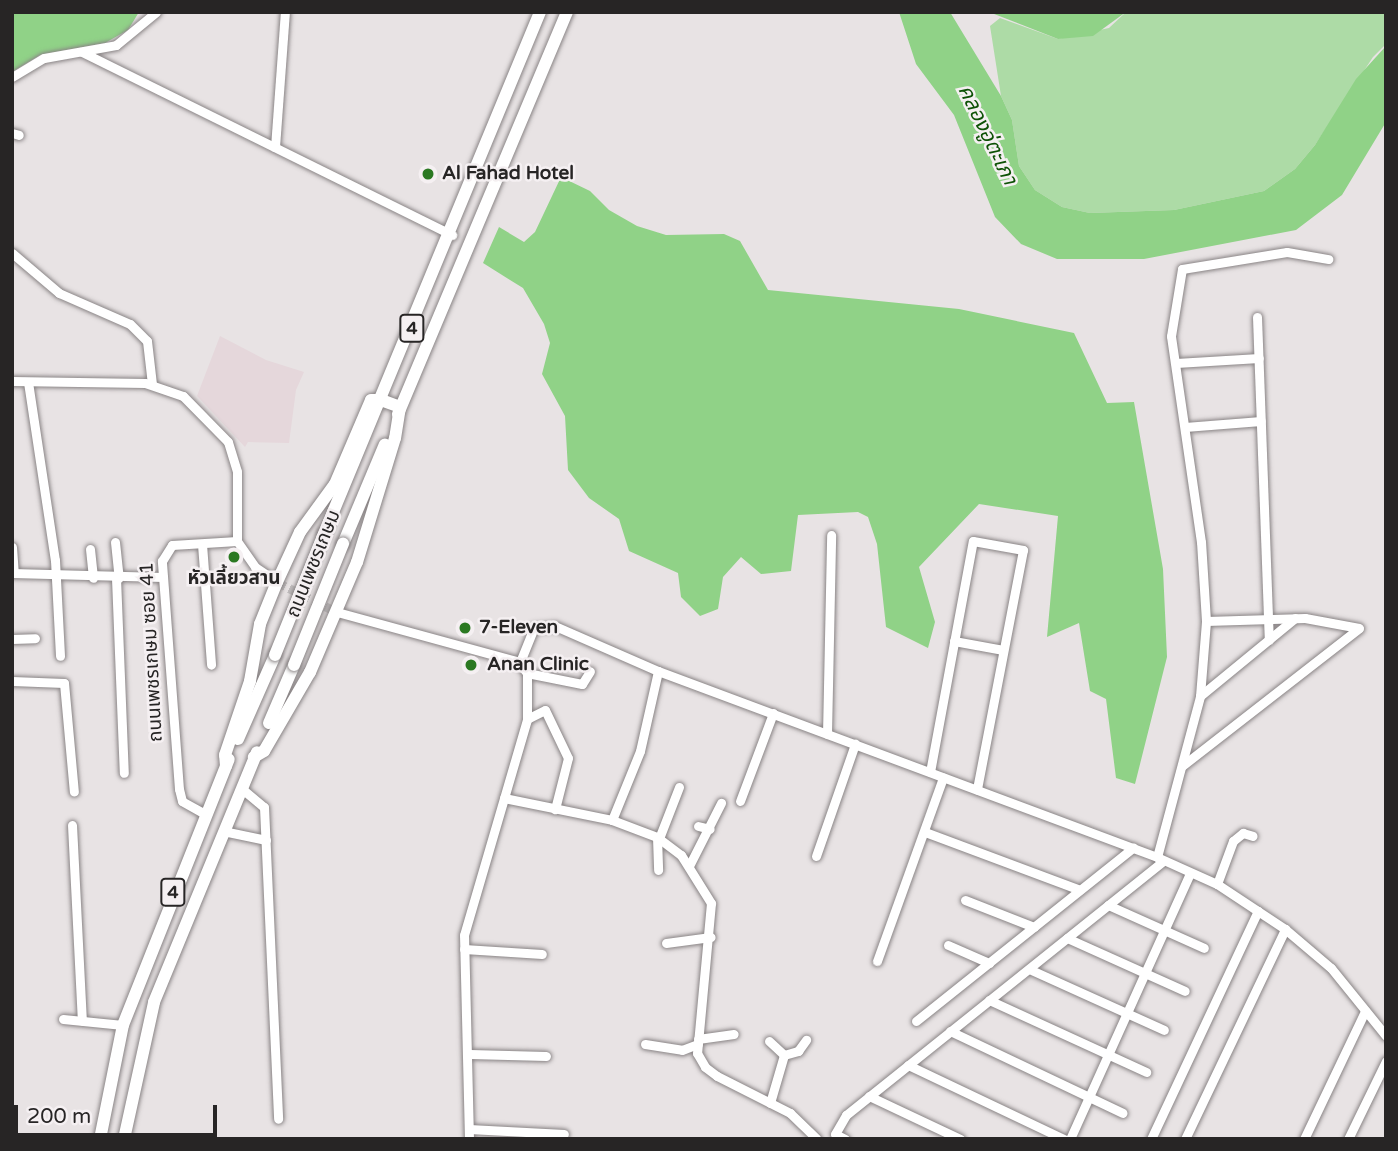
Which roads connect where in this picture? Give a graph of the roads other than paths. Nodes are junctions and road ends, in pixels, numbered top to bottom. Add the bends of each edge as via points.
1 (156, 12) edge
2 (285, 12) edge
3 (540, 12) edge
4 (567, 12) edge
5 (82, 52) junction
6 (12, 77) edge
7 (275, 147) junction
8 (452, 235) junction
9 (12, 253) edge
10 (1328, 259) dead end
11 (1257, 317) dead end
12 (1259, 358) junction
13 (1175, 363) junction
14 (12, 381) edge
15 (28, 382) junction
16 (152, 384) junction
17 (381, 400) junction
18 (400, 407) junction
19 (1261, 421) junction
20 (1185, 427) junction
21 (831, 535) dead end
22 (237, 541) junction
23 (115, 542) dead end
24 (202, 544) junction
25 (12, 547) edge
26 (90, 549) dead end
27 (53, 572) junction
28 (13, 573) edge
29 (163, 577) junction
30 (93, 578) junction
31 (117, 578) junction
32 (277, 582) junction
33 (337, 612) junction
34 (1269, 618) junction
35 (1294, 618) junction
36 (1206, 621) junction
37 (35, 638) dead end
38 (12, 639) edge
39 (1269, 640) junction
40 (954, 641) junction
41 (1003, 650) junction
42 (60, 656) dead end
43 (519, 663) dead end
44 (211, 665) dead end
45 (590, 671) dead end
46 (658, 671) junction
47 (527, 673) junction
48 (12, 681) edge
49 (1200, 696) junction
50 (773, 713) junction
51 (527, 719) junction
52 (827, 734) junction
53 (855, 744) junction
54 (254, 757) junction
55 (226, 766) junction
56 (1182, 766) junction
57 (930, 772) junction
58 (124, 773) dead end
59 (943, 778) junction
60 (679, 787) dead end
61 (241, 788) junction
62 (977, 790) junction
63 (74, 792) dead end
64 (504, 798) junction
65 (740, 801) dead end
66 (721, 803) dead end
67 (555, 809) junction
68 (205, 814) junction
69 (612, 820) junction
70 (72, 825) dead end
71 (698, 825) dead end
72 (710, 829) junction
73 (223, 831) junction
74 (925, 832) junction
75 (1253, 835) dead end
76 (266, 839) junction
77 (658, 839) junction
78 (1133, 848) junction
79 (816, 856) dead end
80 (1160, 859) junction
81 (689, 866) junction
82 (658, 870) dead end
83 (1190, 873) junction
84 (1217, 884) junction
85 (1080, 890) junction
86 (965, 900) dead end
87 (1108, 905) junction
88 (1258, 911) junction
89 (1034, 927) junction
90 (1285, 929) junction
91 (1165, 931) junction
92 (711, 937) junction
93 (1067, 938) junction
94 (666, 943) dead end
95 (948, 945) dead end
96 (1204, 948) dead end
97 (464, 949) junction
98 (542, 954) dead end
99 (877, 961) dead end
100 (989, 963) junction
101 (1029, 969) junction
102 (1145, 974) junction
103 (1185, 991) dead end
104 (989, 1000) junction
105 (1366, 1011) junction
106 (1128, 1013) junction
107 (63, 1019) dead end
108 (82, 1021) junction
109 (916, 1021) dead end
110 (123, 1025) junction
111 (1164, 1030) dead end
112 (950, 1031) junction
113 (734, 1034) dead end
114 (1386, 1036) edge
115 (806, 1040) dead end
116 (698, 1041) junction
117 (769, 1041) dead end
118 (645, 1044) dead end
119 (470, 1054) junction
120 (784, 1055) junction
121 (546, 1056) dead end
122 (1108, 1056) junction
123 (1386, 1061) edge
124 (908, 1065) junction
125 (1146, 1072) dead end
126 (869, 1096) junction
127 (1089, 1097) junction
128 (770, 1103) junction
129 (1123, 1113) dead end
130 (278, 1119) dead end
131 (469, 1134) edge
132 (564, 1134) dead end
133 (100, 1139) edge
134 (124, 1139) edge
135 (817, 1139) edge
136 (845, 1139) edge
137 (960, 1139) edge
138 (1064, 1139) edge
139 (1070, 1139) edge
140 (1151, 1139) edge
141 (1185, 1139) edge
142 (1304, 1139) edge
143 (1348, 1139) edge

1 - 5 street via 117,45
2 - 7 street
3 - 8 highway, ถนนเพชรเกษม / 4
4 - 18 highway, ถนนเพชรเกษม / 4
5 - 6 street via 44,58
5 - 7 street
7 - 8 street
8 - 17 highway, ถนนเพชรเกษม / 4
9 - 16 street via 59,293 131,324 150,347
10 - 13 street via 1287,252 1182,269 1171,336
11 - 12 street
12 - 13 street
12 - 19 street
13 - 20 street
14 - 15 street
15 - 16 street
15 - 27 street via 55,560
16 - 22 street via 183,396 228,442 237,472
17 - 18 highway
17 - 32 highway via 372,400 335,484 300,532
17 - 55 highway, ถนนเพชรเกษม / 4, bridge
18 - 33 highway via 396,438
18 - 54 highway, ถนนเพชรเกษม / 4, bridge
19 - 20 street
19 - 34 street
20 - 36 street
21 - 52 street
22 - 24 street, ถนนเพชรเกษม ซอย 41
22 - 32 street via 255,567
23 - 31 street
24 - 29 street, ถนนเพชรเกษม ซอย 41 via 179,543 166,549
24 - 44 street
25 - 28 street
26 - 30 street
27 - 28 street
27 - 30 street
27 - 42 street
29 - 31 street
29 - 68 street, ถนนเพชรเกษม ซอย 41 via 178,789 182,801
30 - 31 street
31 - 58 street
32 - 55 highway via 260,624 250,681 225,755
33 - 46 street via 520,662 534,628 555,626
33 - 54 highway via 310,672 264,751
34 - 35 street
34 - 36 street
34 - 39 street
35 - 39 street
35 - 56 street via 1329,619 1359,628
36 - 49 street
37 - 38 street
39 - 49 street
40 - 41 street
40 - 41 street via 973,541 1023,550
40 - 57 street
41 - 62 street
43 - 47 street
45 - 47 street via 582,684
46 - 50 street
46 - 69 street via 639,751
47 - 51 street
48 - 63 street via 64,683
49 - 56 street
50 - 52 street
50 - 65 street
51 - 64 street
51 - 67 street via 545,710 569,758
52 - 53 street
53 - 57 street
53 - 79 street
54 - 61 highway, ถนนเพชรเกษม / 4
55 - 68 highway, ถนนเพชรเกษม / 4
56 - 80 street
57 - 59 street
59 - 62 street
59 - 74 street
60 - 77 street
61 - 73 highway, ถนนเพชรเกษม / 4
61 - 76 street via 264,807
62 - 78 street
64 - 67 street
64 - 97 street via 474,897
66 - 72 street
67 - 69 street
68 - 110 highway, ถนนเพชรเกษม / 4
69 - 77 street
70 - 108 street
71 - 72 street
72 - 81 street
73 - 76 street
73 - 134 highway, ถนนเพชรเกษม / 4 via 154,1002
74 - 85 street
74 - 99 street
75 - 84 street via 1243,833 1233,841
76 - 130 street
77 - 81 street
77 - 82 street
78 - 80 street
78 - 85 street
80 - 83 street
80 - 87 street
81 - 92 street via 710,903
83 - 84 street
83 - 91 street
84 - 88 street
85 - 89 street
86 - 89 street
87 - 91 street
87 - 93 street
88 - 90 street
88 - 140 street
89 - 100 street
90 - 105 street via 1331,968
90 - 141 street
91 - 96 street
91 - 102 street
92 - 94 street
92 - 116 street
93 - 101 street
93 - 102 street
95 - 100 street
97 - 98 street
97 - 119 street
100 - 109 street
101 - 104 street
101 - 106 street
102 - 103 street
102 - 106 street
104 - 112 street
104 - 122 street
105 - 114 street
105 - 142 street
106 - 111 street
106 - 122 street
107 - 108 street
108 - 110 street
110 - 133 highway, ถนนเพชรเกษม / 4
112 - 124 street
112 - 127 street
113 - 116 street
115 - 120 street via 798,1051
116 - 118 street via 682,1050
116 - 128 street via 705,1068
117 - 120 street
119 - 121 street
119 - 131 street
120 - 128 street
122 - 125 street
122 - 127 street
123 - 143 street
124 - 126 street
124 - 138 street
126 - 136 street via 846,1115 835,1134
126 - 137 street
127 - 129 street
127 - 139 street
128 - 135 street via 811,1128
131 - 132 street

